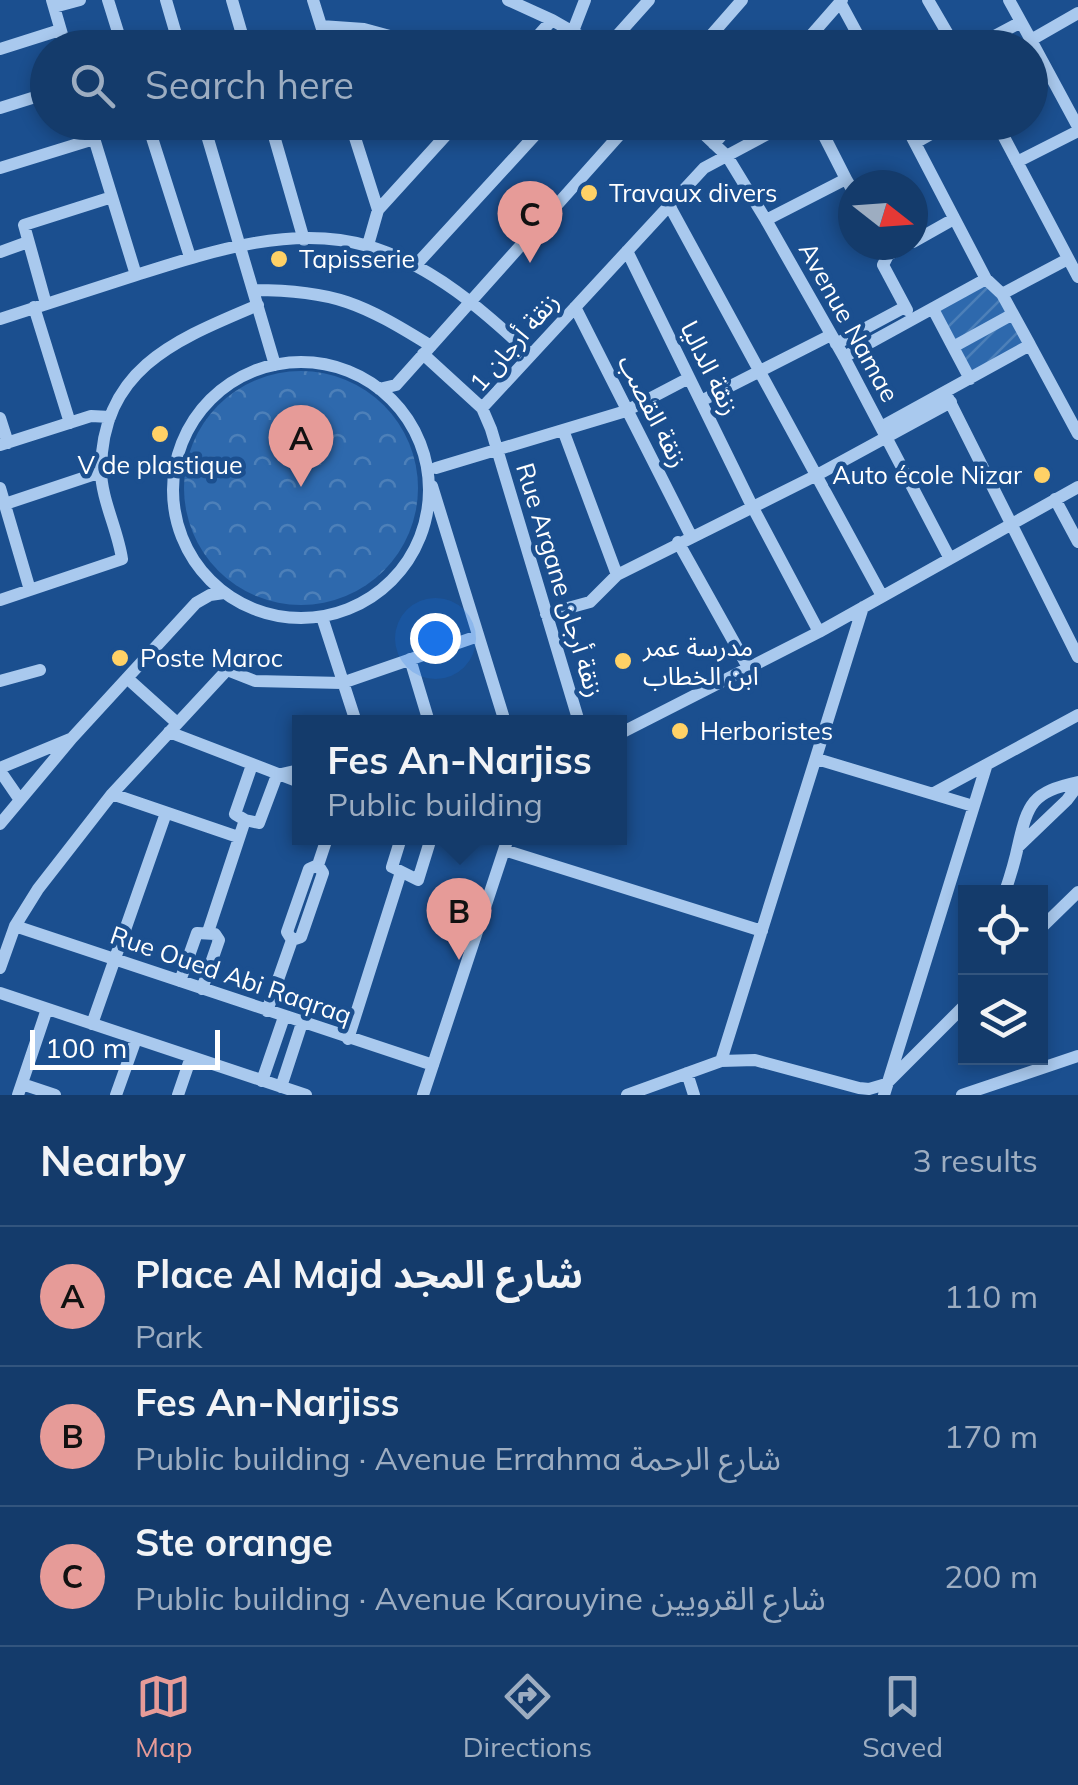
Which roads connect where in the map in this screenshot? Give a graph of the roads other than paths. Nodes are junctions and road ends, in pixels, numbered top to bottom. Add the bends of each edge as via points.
1 (80, 0) edge
2 (108, 0) edge
3 (166, 0) edge
4 (232, 0) edge
5 (313, 0) edge
6 (508, 0) edge
7 (585, 0) edge
8 (650, 0) edge
9 (742, 0) edge
10 (928, 0) edge
11 (1009, 0) edge
12 (841, 1) edge
13 (53, 4) edge
14 (1078, 13) edge
15 (552, 20) junction
16 (1021, 22) junction
17 (321, 26) junction
18 (60, 30) edge
19 (117, 30) edge
20 (175, 30) edge
21 (240, 30) edge
22 (322, 30) edge
23 (368, 30) edge
24 (543, 30) edge
25 (571, 30) edge
26 (573, 30) edge
27 (621, 30) edge
28 (716, 30) edge
29 (816, 30) edge
30 (856, 30) edge
31 (946, 30) edge
32 (1006, 30) edge
33 (1025, 30) edge
34 (1048, 30) edge
35 (30, 40) edge
36 (0, 49) edge
37 (1048, 72) edge
38 (30, 99) edge
39 (0, 108) edge
40 (1078, 129) edge
41 (91, 140) edge
42 (94, 140) edge
43 (153, 140) edge
44 (208, 140) edge
45 (278, 140) edge
46 (356, 140) edge
47 (442, 140) edge
48 (530, 140) edge
49 (616, 140) edge
50 (710, 140) edge
51 (718, 140) edge
52 (757, 140) edge
53 (826, 140) edge
54 (919, 140) edge
55 (1005, 140) edge
56 (915, 142) joint
57 (714, 144) junction
58 (727, 156) junction
59 (1017, 162) junction
60 (0, 168) edge
61 (842, 170) edge
62 (838, 190) edge
63 (112, 197) junction
64 (669, 206) junction
65 (378, 210) junction
66 (766, 220) junction
67 (952, 220) junction
68 (928, 233) edge
69 (304, 240) junction
70 (28, 242) junction
71 (240, 244) junction
72 (368, 246) junction
73 (626, 251) junction
74 (0, 252) edge
75 (190, 258) junction
76 (1068, 259) junction
77 (884, 260) edge
78 (415, 266) junction
79 (136, 276) junction
80 (1078, 277) edge
81 (986, 280) junction
82 (254, 290) junction
83 (1002, 294) junction
84 (470, 301) junction
85 (258, 305) junction
86 (40, 306) junction
87 (575, 306) junction
88 (932, 309) junction
89 (909, 313) junction
90 (1013, 314) junction
91 (0, 319) edge
92 (837, 345) junction
93 (1030, 345) junction
94 (953, 347) junction
95 (427, 350) junction
96 (531, 354) junction
97 (276, 365) junction
98 (759, 372) junction
99 (690, 378) junction
100 (970, 378) junction
101 (396, 385) junction
102 (379, 389) junction
103 (948, 397) junction
104 (701, 401) junction
105 (395, 404) junction
106 (482, 408) junction
107 (626, 410) junction
108 (0, 418) edge
109 (110, 418) junction
110 (70, 422) junction
111 (563, 430) junction
112 (883, 432) junction
113 (1078, 434) edge
114 (4, 444) edge
115 (498, 451) junction
116 (431, 469) junction
117 (101, 472) junction
118 (817, 475) junction
119 (1078, 487) edge
120 (0, 488) edge
121 (1055, 499) junction
122 (5, 504) junction
123 (752, 506) junction
124 (1012, 523) junction
125 (684, 540) junction
126 (1078, 542) edge
127 (949, 557) junction
128 (617, 575) junction
129 (205, 576) junction
130 (30, 590) junction
131 (224, 593) junction
132 (882, 596) junction
133 (0, 600) edge
134 (196, 603) junction
135 (863, 607) junction
136 (546, 614) junction
137 (322, 616) junction
138 (819, 632) junction
139 (478, 636) junction
140 (1078, 657) edge
141 (410, 659) junction
142 (749, 669) junction
143 (40, 670) dead end
144 (127, 678) junction
145 (0, 681) edge
146 (342, 684) junction
147 (353, 715) edge
148 (427, 715) edge
149 (503, 715) edge
150 (577, 715) edge
151 (1078, 715) edge
152 (173, 728) junction
153 (627, 730) edge
154 (72, 738) junction
155 (817, 758) junction
156 (252, 765) junction
157 (986, 767) junction
158 (0, 769) edge
159 (292, 772) edge
160 (276, 775) junction
161 (292, 780) edge
162 (1078, 783) edge
163 (934, 793) junction
164 (112, 794) junction
165 (20, 800) junction
166 (974, 806) junction
167 (166, 813) junction
168 (245, 820) junction
169 (0, 824) edge
170 (238, 837) junction
171 (325, 845) edge
172 (400, 845) edge
173 (429, 845) edge
174 (506, 845) edge
175 (509, 845) edge
176 (1018, 847) junction
177 (402, 872) junction
178 (1007, 885) edge
179 (1078, 892) edge
180 (1048, 921) edge
181 (15, 926) junction
182 (762, 931) junction
183 (208, 932) junction
184 (114, 958) junction
185 (0, 968) edge
186 (180, 981) junction
187 (202, 988) junction
188 (0, 994) edge
189 (47, 1009) junction
190 (267, 1010) junction
191 (958, 1012) edge
192 (284, 1017) junction
193 (92, 1024) junction
194 (302, 1024) junction
195 (136, 1039) junction
196 (348, 1039) junction
197 (1078, 1056) edge
198 (191, 1057) junction
199 (721, 1061) junction
200 (433, 1065) junction
201 (687, 1073) junction
202 (262, 1081) junction
203 (885, 1089) edge
204 (20, 1090) edge
205 (284, 1090) edge
206 (54, 1095) edge
207 (116, 1095) edge
208 (178, 1095) edge
209 (306, 1095) edge
210 (424, 1095) edge
211 (627, 1095) edge
212 (694, 1095) edge
213 (962, 1095) edge

1 - 13 street
2 - 19 street
3 - 20 street
4 - 21 street
5 - 17 street
6 - 15 street
7 - 26 street
8 - 27 street
9 - 28 street
10 - 31 street
11 - 16 street
12 - 29 street
12 - 30 street
13 - 18 street
14 - 34 street
15 - 24 street
15 - 25 street
16 - 32 street
16 - 33 street
17 - 22 street
17 - 23 street
35 - 36 street
37 - 40 street
38 - 39 street
40 - 59 street
41 - 60 street
42 - 63 street
43 - 75 street
44 - 71 street
45 - 69 street
46 - 65 street
47 - 65 street
48 - 78 street
49 - 84 street
50 - 57 street, Avenue Namae
51 - 57 street
52 - 58 street, زنقة أرجان 1
53 - 61 street
54 - 56 street
55 - 59 street
56 - 67 street
57 - 58 street, Avenue Namae
58 - 64 street, زنقة أرجان 1 via 704,168
58 - 66 street, Avenue Namae
59 - 76 street
62 - 66 street
63 - 70 street via 24,225
63 - 79 street
64 - 73 street, زنقة أرجان 1
64 - 98 street
65 - 72 street
66 - 92 street, Avenue Namae
67 - 68 street
67 - 81 street
69 - 71 street
69 - 72 street
70 - 74 street
70 - 86 street
71 - 75 street
71 - 82 street
72 - 78 street
73 - 87 street, زنقة أرجان 1
73 - 99 street, زنقة الداليا
75 - 79 street
76 - 80 street
76 - 83 street
77 - 89 street
78 - 84 street
79 - 86 street
81 - 83 street
81 - 88 street
82 - 85 street
82 - 95 street via 293,290 374,310
83 - 90 street
84 - 95 street
84 - 96 street
85 - 97 street
85 - 109 street via 146,364 125,384
86 - 91 street
86 - 110 street
87 - 96 street, زنقة أرجان 1
87 - 107 street, زنقة القصب
88 - 89 street
88 - 94 street
89 - 92 street
90 - 93 street
90 - 94 street
92 - 98 street
92 - 112 street, Avenue Namae
93 - 100 street
93 - 113 street
94 - 100 street
95 - 101 street
95 - 106 street
96 - 106 street, زنقة أرجان 1
97 - 102 street via 326,365
97 - 129 street via 216,394 181,446 175,512
98 - 104 street
98 - 118 street
99 - 104 street, زنقة الداليا
99 - 107 street
100 - 103 street
101 - 102 street
101 - 105 street
102 - 105 street
103 - 112 street
103 - 124 street
104 - 123 street, زنقة الداليا
105 - 116 street
106 - 115 street, زنقة أرجان 1
107 - 111 street
107 - 125 street, زنقة القصب
108 - 114 street
109 - 110 street
109 - 117 street
110 - 114 street
111 - 115 street
111 - 128 street
112 - 118 street
112 - 127 street, Avenue Namae
115 - 116 street
115 - 136 street, Rue Argane زنقة أرجان
116 - 137 street via 424,522 403,567 372,596
116 - 139 street
117 - 122 street
117 - 130 street via 122,559
118 - 123 street
118 - 132 street
119 - 121 street
120 - 122 street
121 - 124 street
121 - 126 street
122 - 130 street
123 - 125 street
123 - 138 street, زنقة الداليا
124 - 127 street
124 - 140 street
125 - 128 street
125 - 142 street, زنقة القصب
127 - 132 street
128 - 136 street via 590,602
129 - 131 street
129 - 134 street
130 - 133 street
131 - 134 street
131 - 137 street via 277,616
132 - 135 street
134 - 144 street
135 - 138 street
135 - 155 street
136 - 150 street, Rue Argane زنقة أرجان
137 - 146 street
138 - 142 street
139 - 141 street
139 - 149 street
141 - 146 street
141 - 148 street
142 - 153 street
143 - 145 street
144 - 152 street
144 - 154 street
146 - 147 street
146 - 152 street via 255,681 226,670
151 - 157 street
152 - 156 street
152 - 164 street
154 - 158 street
154 - 165 street
155 - 163 street
155 - 182 street
156 - 160 street
156 - 168 street via 235,814
157 - 163 street
157 - 166 street
158 - 165 street
159 - 160 street
160 - 161 street
160 - 168 street via 259,823
162 - 176 street
162 - 176 street via 1031,803
163 - 166 street
164 - 167 street
164 - 181 street
165 - 169 street
166 - 203 street
167 - 170 street
167 - 184 street
168 - 170 street
170 - 183 street
171 - 190 street via 318,864 323,873 301,937 292,940
172 - 177 street via 392,867
173 - 177 street via 418,880
174 - 200 street
175 - 182 street
176 - 178 street
177 - 196 street
179 - 180 street
181 - 184 street, Rue Oued Abi Raqraq
181 - 185 street
182 - 199 street
183 - 186 street via 197,933
183 - 187 street via 219,940
184 - 186 street, Rue Oued Abi Raqraq
184 - 193 street
186 - 187 street, Rue Oued Abi Raqraq
187 - 190 street, Rue Oued Abi Raqraq
188 - 189 street
189 - 193 street
189 - 204 street
190 - 192 street, Rue Oued Abi Raqraq
191 - 203 street
192 - 194 street, Rue Oued Abi Raqraq
192 - 202 street
193 - 195 street
194 - 196 street, Rue Oued Abi Raqraq
194 - 205 street
195 - 198 street
195 - 207 street
196 - 200 street, Rue Oued Abi Raqraq
197 - 213 street
198 - 202 street
198 - 208 street
199 - 201 street
199 - 203 street via 755,1060
200 - 210 street
201 - 211 street
201 - 212 street
202 - 205 street
204 - 206 street
205 - 209 street

